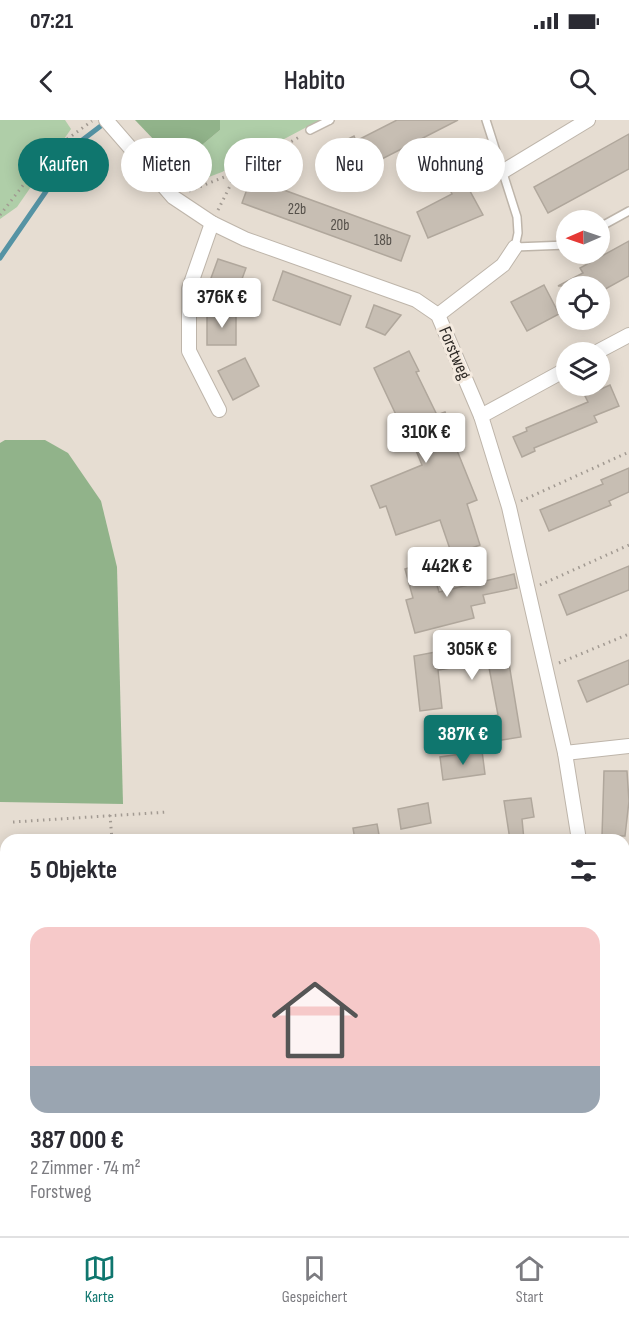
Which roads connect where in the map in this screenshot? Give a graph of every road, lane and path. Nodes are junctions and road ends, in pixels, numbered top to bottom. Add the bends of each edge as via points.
1 (94, 120) edge
2 (330, 120) edge
3 (486, 120) edge
4 (588, 120) edge
5 (108, 123) edge
6 (310, 130) joint
7 (296, 138) edge
8 (492, 138) edge
9 (505, 170) edge
10 (224, 177) edge
11 (505, 181) edge
12 (227, 192) edge
13 (173, 197) junction
14 (629, 211) edge
15 (0, 215) edge
16 (610, 221) edge
17 (212, 223) junction
18 (556, 245) edge
19 (515, 247) junction
20 (438, 315) junction
21 (629, 335) edge
22 (610, 345) edge
23 (556, 375) edge
24 (219, 410) dead end
25 (481, 416) junction
26 (629, 452) edge
27 (509, 507) junction
28 (629, 545) edge
29 (530, 590) junction
30 (629, 634) edge
31 (547, 669) junction
32 (629, 746) edge
33 (565, 753) junction
34 (168, 812) dead end
35 (110, 815) junction
36 (13, 822) dead end
37 (112, 834) edge
38 (578, 834) edge

1 - 15 path via 48,153
2 - 6 lane
3 - 8 lane
4 - 9 street
5 - 13 street, Forstweg
6 - 7 path
10 - 13 path
11 - 19 lane via 518,221
12 - 17 path
13 - 17 street, Forstweg
14 - 16 lane
17 - 20 street, Forstweg via 416,300
17 - 24 street via 189,289 189,351
18 - 19 lane
19 - 20 street via 503,265
20 - 25 street, Forstweg
21 - 22 street
23 - 25 street
25 - 27 street, Forstweg
26 - 27 path
27 - 29 street, Forstweg
28 - 29 path
29 - 31 street, Forstweg
30 - 31 path
31 - 33 street, Forstweg
32 - 33 street
33 - 38 street, Forstweg
34 - 35 path
35 - 36 path
35 - 37 path

